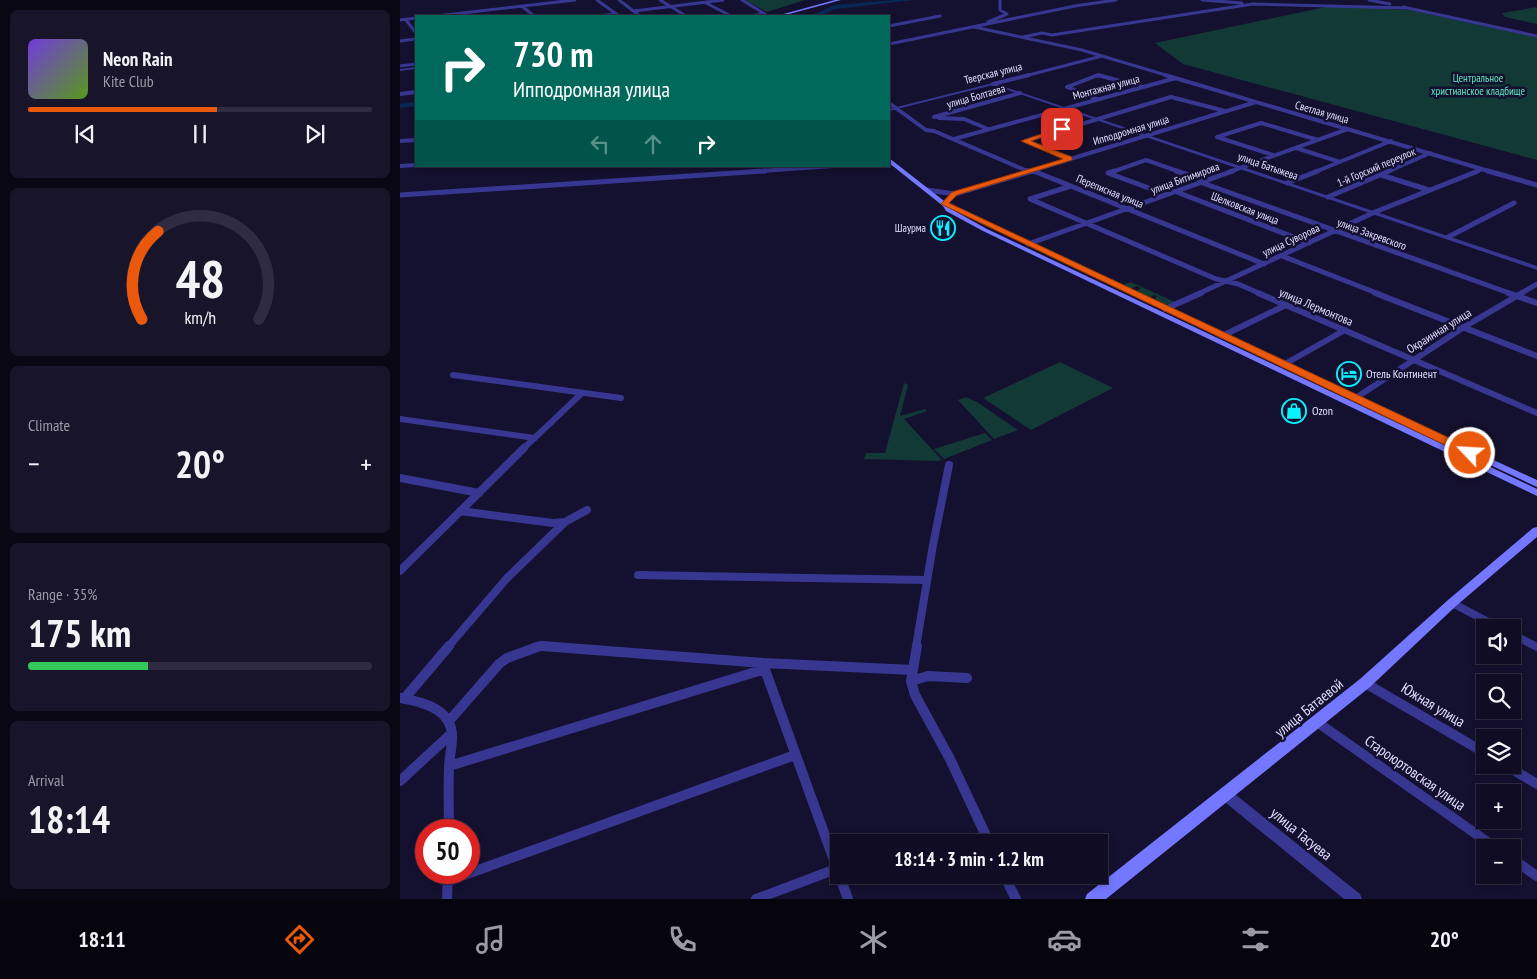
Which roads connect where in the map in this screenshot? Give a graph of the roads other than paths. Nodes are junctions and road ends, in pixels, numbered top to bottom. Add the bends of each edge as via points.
1 (575, 0) edge
2 (597, 0) edge
3 (618, 0) edge
4 (660, 0) edge
5 (701, 0) edge
6 (723, 0) edge
7 (742, 0) edge
8 (839, 0) edge
9 (1000, 0) edge
10 (1116, 0) edge
11 (1202, 0) edge
12 (1369, 0) edge
13 (705, 2) junction
14 (1253, 4) junction
15 (670, 6) junction
16 (523, 7) junction
17 (1407, 8) junction
18 (634, 11) junction
19 (446, 15) edge
20 (533, 15) edge
21 (617, 15) edge
22 (639, 15) edge
23 (684, 15) edge
24 (729, 15) edge
25 (754, 15) edge
26 (782, 15) edge
27 (940, 16) dead end
28 (415, 18) edge
29 (400, 20) edge
30 (406, 20) junction
31 (986, 24) junction
32 (890, 26) edge
33 (974, 27) junction
34 (415, 32) edge
35 (1537, 36) edge
36 (1021, 37) junction
37 (415, 39) edge
38 (400, 41) edge
39 (890, 44) edge
40 (1103, 56) junction
41 (415, 64) edge
42 (400, 66) edge
43 (415, 68) edge
44 (400, 70) edge
45 (1176, 78) junction
46 (993, 84) junction
47 (1142, 87) junction
48 (415, 92) edge
49 (1020, 93) junction
50 (400, 94) edge
51 (1098, 99) junction
52 (1256, 102) junction
53 (890, 104) edge
54 (897, 108) junction
55 (1065, 108) junction
56 (890, 110) edge
57 (1225, 111) junction
58 (1097, 118) junction
59 (988, 129) junction
60 (1348, 129) junction
61 (1145, 135) junction
62 (954, 139) junction
63 (415, 140) edge
64 (1318, 140) junction
65 (400, 141) edge
66 (1391, 141) junction
67 (1296, 148) junction
68 (1430, 153) junction
69 (1274, 155) junction
70 (1069, 159) junction
71 (890, 162) edge
72 (1340, 162) junction
73 (415, 165) edge
74 (400, 166) edge
75 (817, 167) edge
76 (1241, 167) junction
77 (1482, 169) junction
78 (1030, 171) junction
79 (1381, 175) junction
80 (1202, 181) junction
81 (1287, 183) junction
82 (1537, 185) edge
83 (1071, 186) junction
84 (927, 190) junction
85 (1429, 190) junction
86 (1174, 191) junction
87 (955, 194) junction
88 (1165, 194) junction
89 (400, 195) edge
90 (1328, 197) junction
91 (1514, 203) dead end
92 (949, 207) junction
93 (1126, 208) junction
94 (1375, 212) junction
95 (1085, 223) junction
96 (1335, 231) junction
97 (1448, 237) junction
98 (1309, 243) junction
99 (1028, 244) junction
100 (1282, 256) junction
101 (1264, 264) junction
102 (1537, 268) edge
103 (1226, 282) junction
104 (1537, 284) edge
105 (1518, 296) junction
106 (1537, 303) edge
107 (1286, 304) junction
108 (1165, 309) junction
109 (1464, 327) junction
110 (1345, 330) junction
111 (1222, 336) junction
112 (1537, 356) edge
113 (1414, 360) junction
114 (1283, 365) junction
115 (453, 376) dead end
116 (582, 393) junction
117 (621, 398) dead end
118 (1354, 398) junction
119 (1537, 413) edge
120 (400, 419) edge
121 (535, 438) junction
122 (949, 465) dead end
123 (400, 478) edge
124 (1537, 484) edge
125 (479, 493) junction
126 (1537, 493) edge
127 (587, 510) dead end
128 (460, 512) junction
129 (565, 522) junction
130 (1537, 531) edge
131 (400, 571) edge
132 (638, 575) dead end
133 (928, 580) junction
134 (1452, 603) junction
135 (1483, 619) edge
136 (1521, 639) edge
137 (1537, 647) edge
138 (764, 666) junction
139 (913, 670) junction
140 (967, 678) dead end
141 (911, 681) junction
142 (1365, 683) junction
143 (402, 699) edge
144 (449, 721) junction
145 (1317, 722) junction
146 (452, 733) junction
147 (1476, 748) edge
148 (796, 755) junction
149 (449, 766) junction
150 (1520, 774) edge
151 (400, 781) edge
152 (1537, 784) edge
153 (1226, 795) junction
154 (448, 819) edge
155 (985, 834) edge
156 (1483, 839) edge
157 (830, 852) edge
158 (1521, 865) edge
159 (480, 866) edge
160 (830, 871) edge
161 (1537, 876) edge
162 (448, 884) edge
163 (842, 884) edge
164 (1008, 884) edge
165 (447, 899) edge
166 (756, 899) edge
167 (848, 899) edge
168 (1016, 899) edge
169 (1093, 899) edge
170 (1356, 899) edge

1 - 16 street
2 - 21 street
3 - 18 street
4 - 15 street
5 - 13 street
6 - 13 street
7 - 25 street via 765,13
8 - 26 main road
9 - 31 street via 1000,10 1007,14
10 - 31 street
11 - 14 street
12 - 17 street
13 - 15 street
13 - 24 street
14 - 17 street
14 - 36 street
15 - 18 street
15 - 23 street
16 - 19 street
16 - 20 street
17 - 35 street
18 - 22 street
27 - 32 street
28 - 30 street
29 - 30 street
30 - 34 street
31 - 33 street
33 - 36 street
33 - 39 street
36 - 40 street, Светлая улица
37 - 38 street
40 - 45 street, Светлая улица
40 - 46 street, Тверская улица
41 - 42 street
43 - 44 street
45 - 47 street, Монтажная улица
45 - 52 street, Светлая улица
46 - 49 street, улица Батыжева
46 - 54 street, Тверская улица
47 - 51 street, Монтажная улица
47 - 51 street via 1098,75 1067,87
48 - 50 street
49 - 55 street, улица Батыжева
49 - 59 street, улица Болтаева via 934,117 964,119
51 - 55 street, Монтажная улица
52 - 57 street, Ипподромная улица
52 - 60 street, Светлая улица
53 - 54 street, Переписная улица
54 - 56 street, Тверская улица
54 - 62 street, Переписная улица via 926,130
55 - 58 street, улица Батыжева
55 - 59 street, Монтажная улица
57 - 58 street via 1174,97
57 - 61 street, Ипподромная улица
58 - 61 street, улица Батыжева
58 - 70 street via 1025,141
59 - 62 street, Монтажная улица
60 - 64 street, улица Битимирова
60 - 66 street, Светлая улица
61 - 70 street, Ипподромная улица
61 - 76 street, улица Батыжева
62 - 78 street, Переписная улица
63 - 65 street
64 - 67 street, улица Битимирова
64 - 69 street via 1261,123 1217,137
66 - 68 street, Светлая улица
66 - 72 street
67 - 69 street, улица Битимирова
67 - 72 street
68 - 77 street, Светлая улица
68 - 79 street, 1-й Горский переулок
69 - 76 street, улица Битимирова
70 - 78 street, Ипподромная улица
71 - 84 main road
72 - 81 street
73 - 74 street
75 - 89 street
76 - 80 street, улица Битимирова
76 - 81 street, улица Батыжева
77 - 82 street, Светлая улица
77 - 85 street, улица Суворова
78 - 83 street, Переписная улица
78 - 87 street, Ипподромная улица
79 - 85 street
79 - 90 street, 1-й Горский переулок
80 - 86 street, улица Битимирова
80 - 88 street, улица Закревского via 1146,160 1108,173
80 - 96 street, улица Закревского
81 - 90 street, улица Батыжева
83 - 93 street, Переписная улица
83 - 95 street, улица Лермонтова via 1030,199
84 - 87 street, Ипподромная улица
84 - 92 main road
85 - 94 street, улица Суворова
86 - 88 street, улица Битимирова
86 - 98 street, Шелковская улица
87 - 92 street, Ипподромная улица
88 - 93 street, улица Битимирова
90 - 94 street, улица Батыжева
91 - 97 street
92 - 99 main road
92 - 126 main road
93 - 95 street, улица Битимирова
93 - 101 street, Переписная улица
94 - 96 street, улица Суворова
94 - 97 street, улица Батыжева
95 - 99 street, улица Битимирова
95 - 103 street, улица Лермонтова
96 - 98 street, улица Суворова
96 - 105 street, улица Закревского
97 - 102 street, улица Батыжева
98 - 100 street, улица Суворова
99 - 108 main road
100 - 101 street, улица Суворова
100 - 109 street
101 - 103 street, улица Суворова
103 - 107 street, улица Лермонтова
103 - 108 street, улица Суворова
104 - 105 street, Окраинная улица
105 - 106 street, улица Закревского
105 - 109 street, Окраинная улица
107 - 110 street, улица Лермонтова
107 - 111 street
108 - 111 main road
109 - 112 street
109 - 113 street, Окраинная улица
110 - 113 street, улица Лермонтова
110 - 114 street
111 - 114 main road
113 - 118 street, Окраинная улица
113 - 119 street, улица Лермонтова
114 - 118 main road
115 - 116 street
116 - 117 street
116 - 121 street
118 - 124 main road
120 - 121 street
121 - 125 street
122 - 133 street
123 - 125 street
125 - 128 street
127 - 129 street
128 - 129 street
128 - 131 street
129 - 143 street via 507,578
130 - 134 main road, улица Батаевой
132 - 133 street
133 - 139 street
134 - 135 street
134 - 142 main road, улица Батаевой
136 - 137 street
138 - 139 street
138 - 144 street via 540,646 499,664
138 - 148 street
138 - 149 street
139 - 141 street
140 - 141 street via 928,676
141 - 155 street via 915,695
142 - 145 main road, улица Батаевой
142 - 147 street, Южная улица
143 - 144 street via 440,712
144 - 146 street
145 - 153 main road, улица Батаевой
145 - 156 street, Староюртовская улица
146 - 149 street
146 - 151 street
148 - 157 street
148 - 159 street
149 - 154 street
150 - 152 street
153 - 169 main road, улица Батаевой
153 - 170 street, улица Тасуева
158 - 161 street
160 - 166 street
162 - 165 street
163 - 167 street
164 - 168 street

